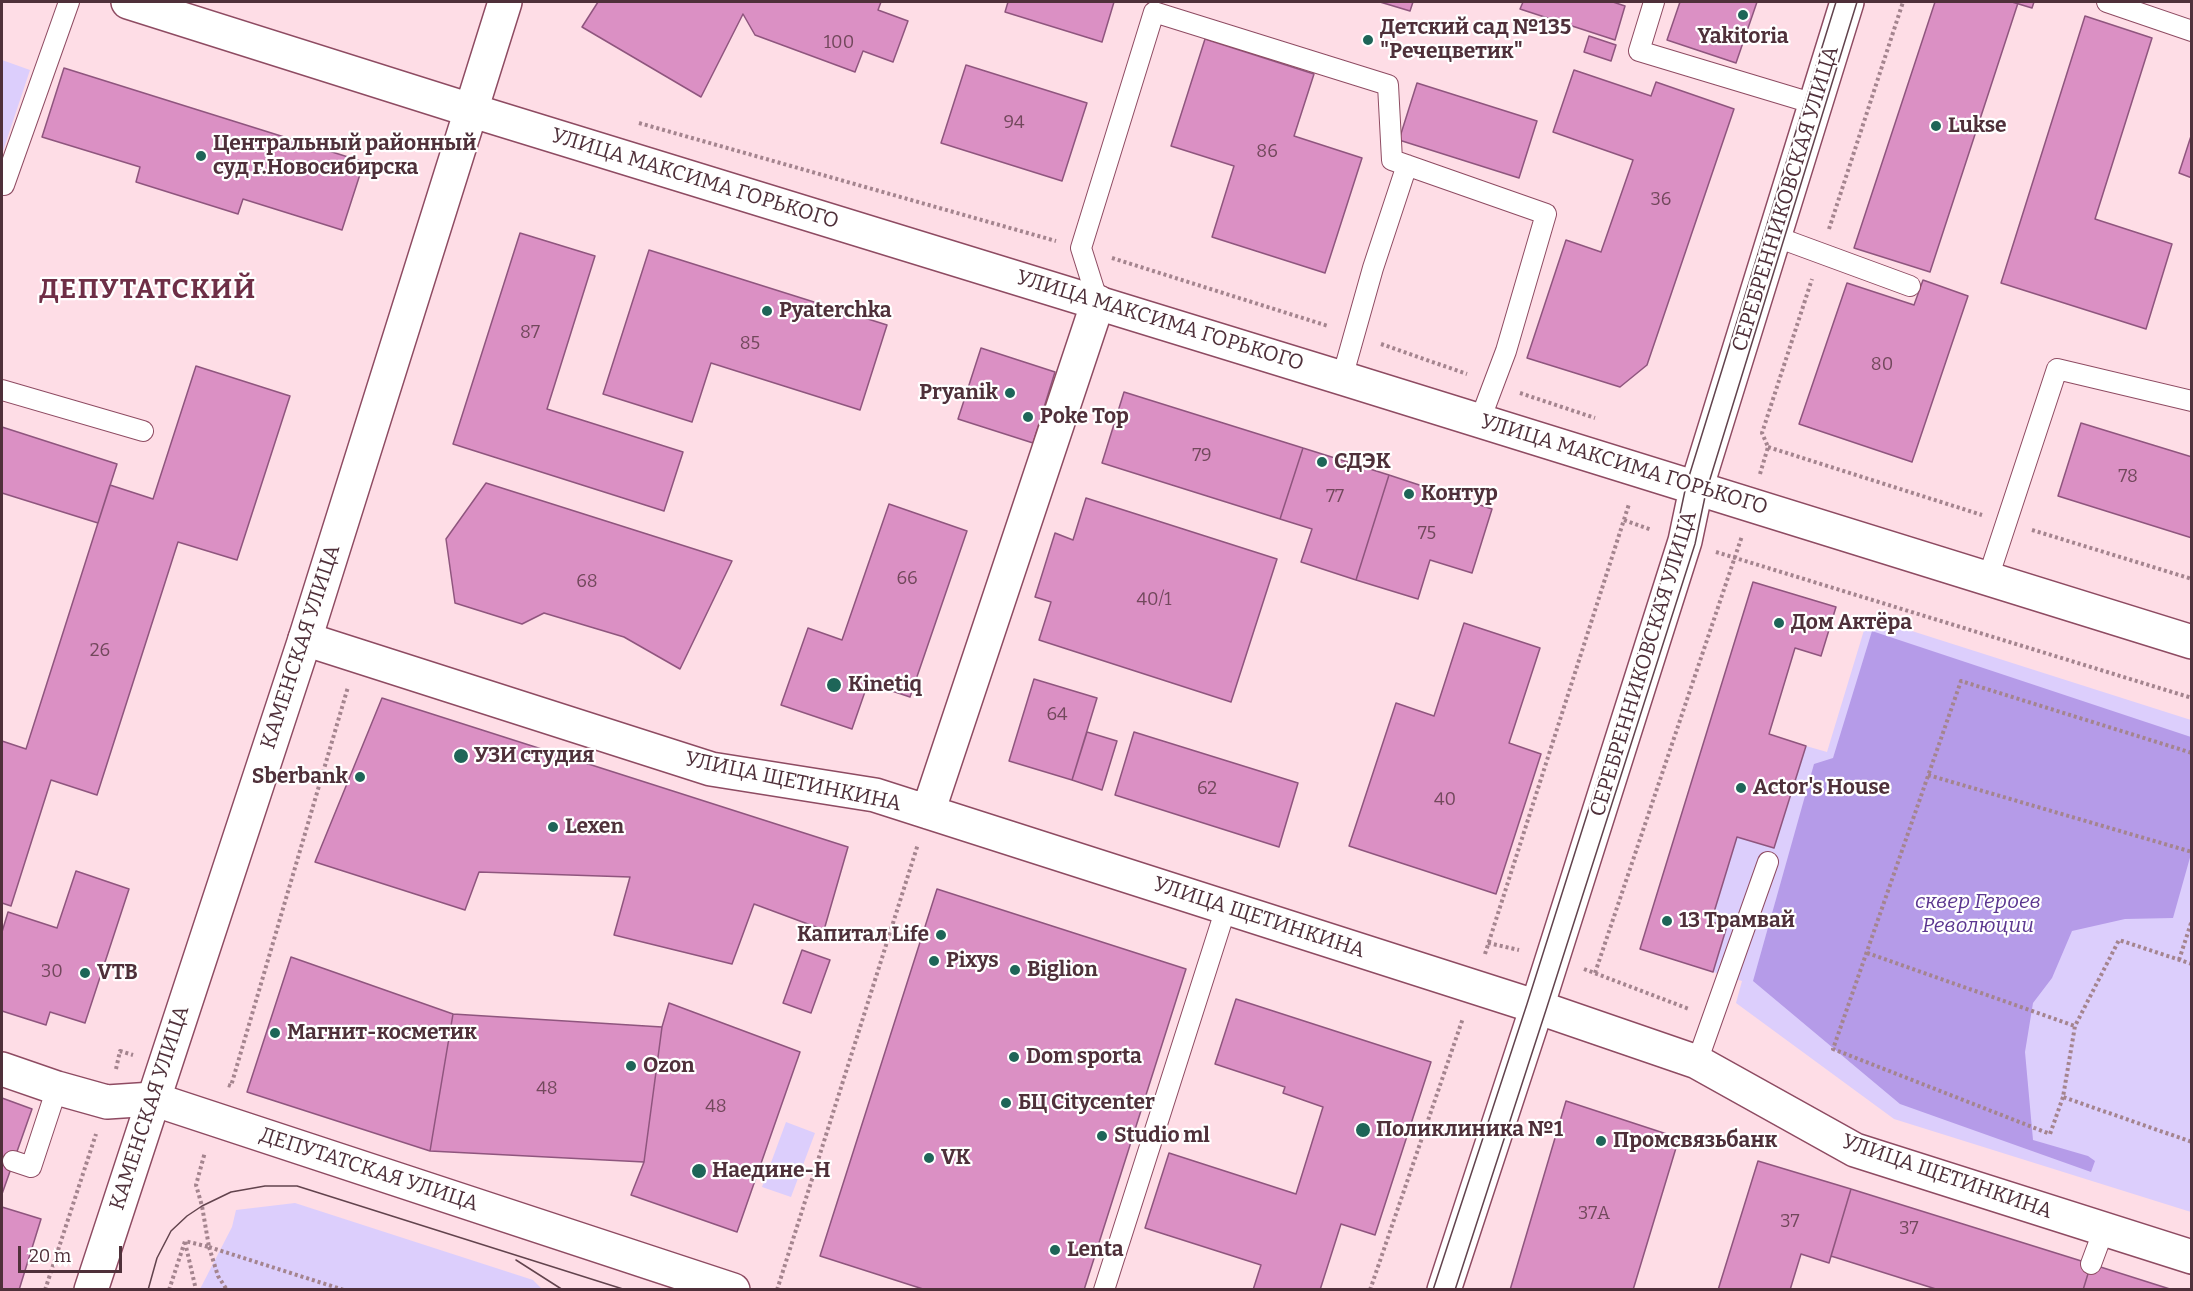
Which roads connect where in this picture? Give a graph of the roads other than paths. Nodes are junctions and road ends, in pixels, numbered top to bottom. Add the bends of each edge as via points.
1 (69, 2) edge
2 (128, 2) edge
3 (505, 2) edge
4 (1654, 2) edge
5 (1847, 2) edge
6 (2107, 2) edge
7 (1155, 7) edge
8 (2192, 32) edge
9 (1815, 104) junction
10 (470, 110) junction
11 (1407, 165) junction
12 (4, 185) dead end
13 (1774, 236) junction
14 (1910, 286) dead end
15 (1098, 302) junction
16 (1342, 378) junction
17 (2, 390) edge
18 (2192, 401) edge
19 (1480, 420) junction
20 (143, 431) dead end
21 (1696, 489) junction
22 (1988, 578) junction
23 (305, 639) junction
24 (2192, 642) edge
25 (928, 812) junction
26 (1768, 862) dead end
27 (1226, 908) junction
28 (1538, 1007) junction
29 (1697, 1062) junction
30 (2, 1069) edge
31 (57, 1088) junction
32 (153, 1099) junction
33 (13, 1161) dead end
34 (2104, 1229) junction
35 (2192, 1257) edge
36 (2091, 1264) dead end
37 (91, 1290) edge
38 (733, 1290) edge
39 (1104, 1290) edge
40 (1444, 1290) edge

1 - 12 lane
2 - 10 street, УЛИЦА МАКСИМА ГОРЬКОГО
3 - 10 street, КАМЕНСКАЯ УЛИЦА
4 - 9 lane via 1639,51
5 - 9 street, СЕРЕБРЕННИКОВСКАЯ УЛИЦА
6 - 8 lane
7 - 11 lane via 1388,85 1392,160
7 - 15 lane via 1081,248
9 - 13 street, СЕРЕБРЕННИКОВСКАЯ УЛИЦА
10 - 15 street, УЛИЦА МАКСИМА ГОРЬКОГО
10 - 23 street, КАМЕНСКАЯ УЛИЦА
11 - 16 lane via 1372,268
11 - 19 lane via 1546,214 1506,351
13 - 14 lane
13 - 21 street, СЕРЕБРЕННИКОВСКАЯ УЛИЦА
15 - 16 street, УЛИЦА МАКСИМА ГОРЬКОГО
15 - 25 street
16 - 19 street, УЛИЦА МАКСИМА ГОРЬКОГО
17 - 20 lane
18 - 22 lane via 2057,369
19 - 21 street, УЛИЦА МАКСИМА ГОРЬКОГО
21 - 22 street, УЛИЦА МАКСИМА ГОРЬКОГО
21 - 28 street, СЕРЕБРЕННИКОВСКАЯ УЛИЦА via 1681,552
22 - 24 street, УЛИЦА МАКСИМА ГОРЬКОГО
23 - 25 street, УЛИЦА ЩЕТИНКИНА via 711,769 875,795
23 - 32 street, КАМЕНСКАЯ УЛИЦА
25 - 27 street, УЛИЦА ЩЕТИНКИНА
26 - 29 lane
27 - 28 street, УЛИЦА ЩЕТИНКИНА
27 - 39 lane
28 - 29 street, УЛИЦА ЩЕТИНКИНА
28 - 40 street, СЕРЕБРЕННИКОВСКАЯ УЛИЦА
29 - 34 street, УЛИЦА ЩЕТИНКИНА via 1855,1150
30 - 31 street, ДЕПУТАТСКАЯ УЛИЦА
31 - 32 street, ДЕПУТАТСКАЯ УЛИЦА via 107,1102
31 - 33 lane via 31,1167
32 - 37 street, КАМЕНСКАЯ УЛИЦА
32 - 38 street, ДЕПУТАТСКАЯ УЛИЦА
34 - 35 street, УЛИЦА ЩЕТИНКИНА
34 - 36 lane

